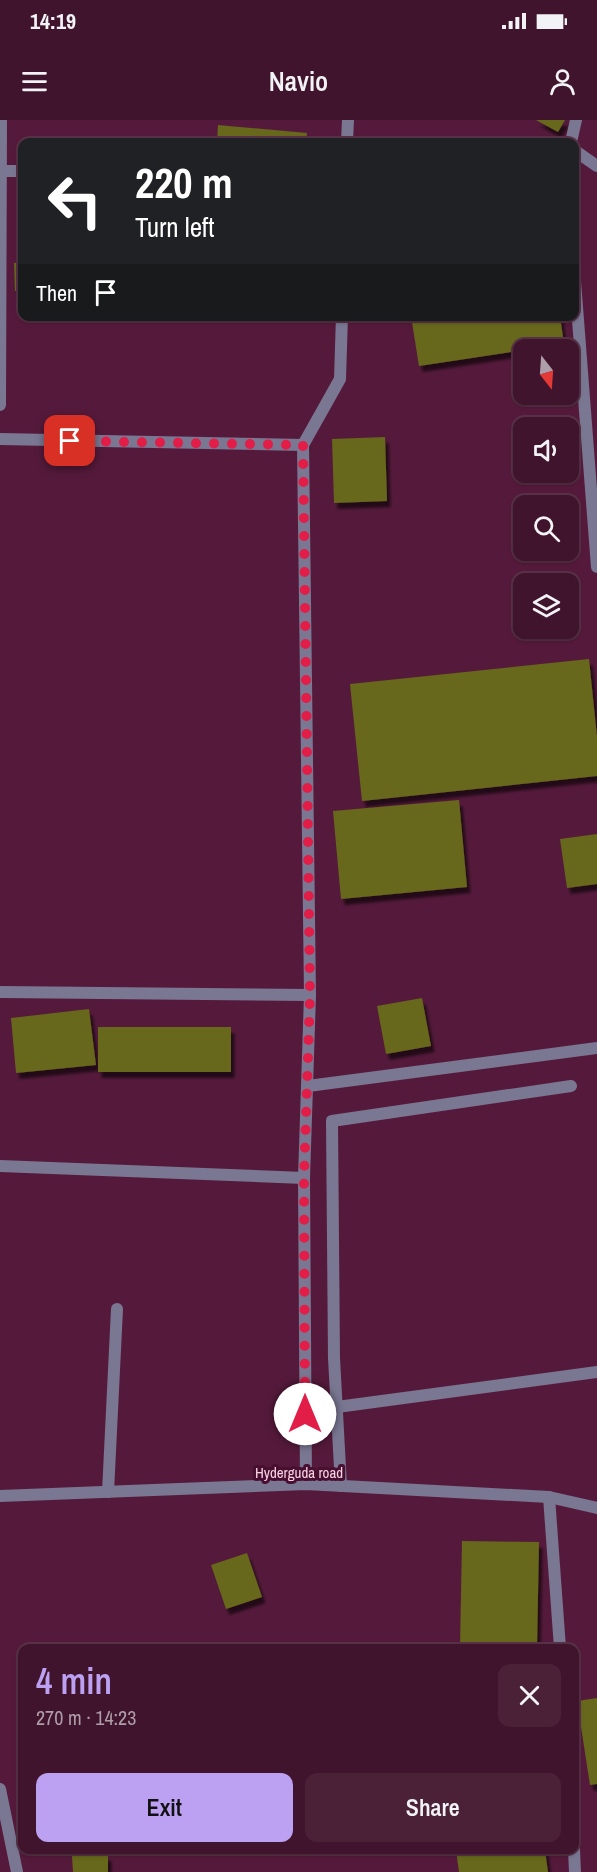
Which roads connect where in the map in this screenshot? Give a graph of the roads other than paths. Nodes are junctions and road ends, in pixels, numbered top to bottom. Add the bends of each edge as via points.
1 (1, 120) edge
2 (348, 120) edge
3 (576, 120) edge
4 (347, 138) edge
5 (572, 138) edge
6 (579, 153) edge
7 (597, 166) edge
8 (0, 171) edge
9 (18, 171) edge
10 (342, 321) edge
11 (578, 321) edge
12 (0, 405) edge
13 (0, 440) edge
14 (303, 445) junction
15 (597, 567) edge
16 (0, 992) edge
17 (310, 995) junction
18 (597, 1048) edge
19 (308, 1086) junction
20 (571, 1086) dead end
21 (0, 1166) edge
22 (304, 1178) junction
23 (117, 1310) dead end
24 (597, 1372) edge
25 (337, 1407) junction
26 (306, 1484) junction
27 (341, 1486) junction
28 (108, 1492) junction
29 (0, 1496) edge
30 (549, 1497) junction
31 (597, 1508) edge
32 (560, 1644) edge
33 (0, 1789) edge
34 (574, 1854) edge
35 (17, 1872) edge
36 (575, 1872) edge

1 - 8 street
2 - 4 street
3 - 5 street
6 - 7 street
8 - 9 street
8 - 12 street
10 - 14 street via 340,380
11 - 15 street
13 - 14 street
14 - 17 street
16 - 17 street
17 - 19 street
18 - 19 street
19 - 22 street
20 - 25 street via 332,1121
21 - 22 street
22 - 26 street
23 - 28 street
24 - 25 street
25 - 27 street
26 - 27 street, Hyderguda road
26 - 28 street, Hyderguda road
27 - 30 street, Hyderguda road
28 - 29 street, Hyderguda road
30 - 31 street, Hyderguda road
30 - 32 street
33 - 35 street
34 - 36 street

